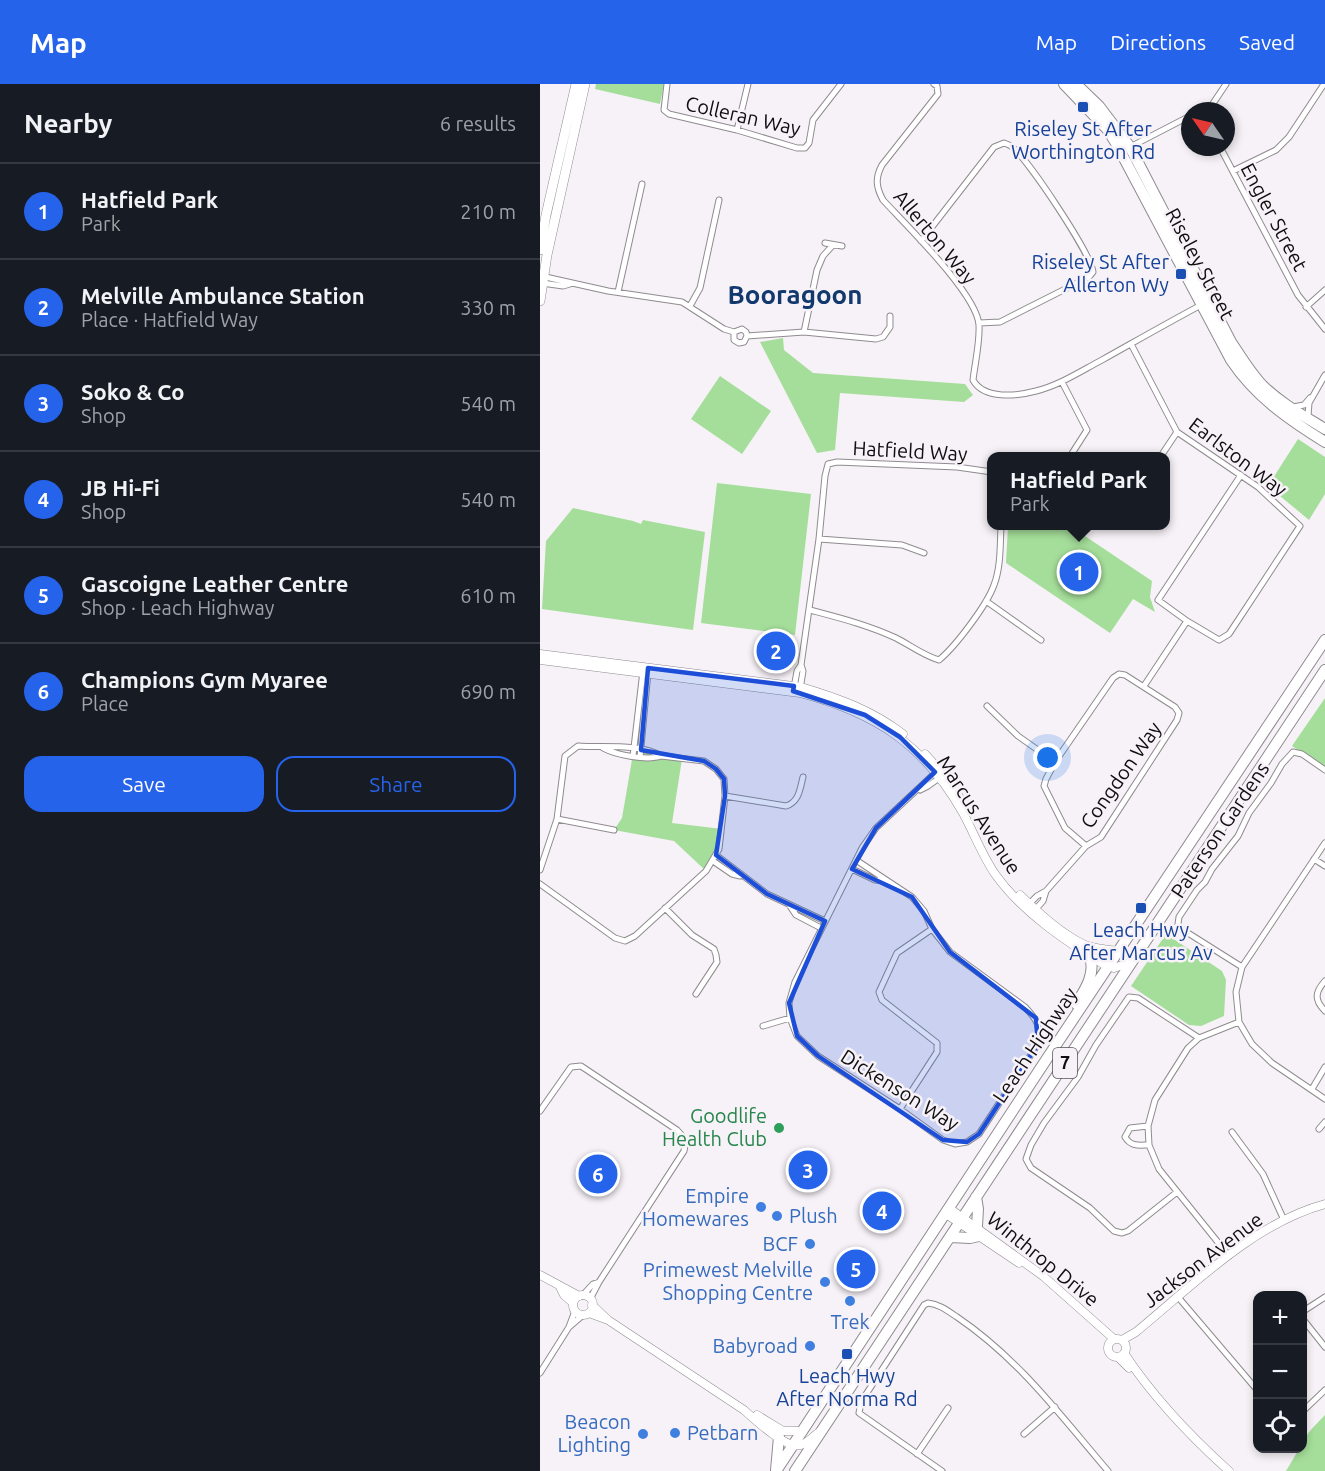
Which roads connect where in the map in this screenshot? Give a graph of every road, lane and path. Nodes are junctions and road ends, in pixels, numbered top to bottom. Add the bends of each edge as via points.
1 (576, 84) edge
2 (585, 84) edge
3 (668, 84) edge
4 (748, 84) edge
5 (841, 84) edge
6 (934, 84) edge
7 (1064, 84) edge
8 (1076, 84) edge
9 (1226, 84) edge
10 (1324, 84) edge
11 (1214, 102) edge
12 (1181, 121) edge
13 (736, 130) junction
14 (1125, 150) junction
15 (1225, 156) edge
16 (1233, 171) junction
17 (642, 184) dead end
18 (718, 200) dead end
19 (547, 219) edge
20 (921, 241) junction
21 (825, 243) dead end
22 (833, 244) junction
23 (842, 246) dead end
24 (540, 250) edge
25 (541, 279) edge
26 (1325, 290) edge
27 (618, 292) junction
28 (540, 301) edge
29 (1205, 302) junction
30 (690, 306) junction
31 (1306, 307) junction
32 (890, 316) dead end
33 (979, 323) junction
34 (1325, 329) edge
35 (734, 332) junction
36 (804, 332) junction
37 (747, 336) junction
38 (1131, 344) junction
39 (1325, 375) edge
40 (1062, 382) junction
41 (1313, 394) junction
42 (1290, 407) junction
43 (1310, 420) junction
44 (1325, 429) edge
45 (1177, 432) junction
46 (1325, 442) edge
47 (1073, 452) edge
48 (1164, 452) edge
49 (987, 471) edge
50 (1241, 475) junction
51 (1001, 530) edge
52 (819, 538) junction
53 (924, 553) dead end
54 (986, 601) junction
55 (810, 610) junction
56 (1187, 621) junction
57 (1041, 640) dead end
58 (1325, 640) edge
59 (540, 654) edge
60 (540, 660) edge
61 (1325, 670) edge
62 (645, 671) junction
63 (1144, 687) junction
64 (797, 689) junction
65 (987, 706) dead end
66 (1256, 744) junction
67 (603, 748) junction
68 (634, 748) junction
69 (641, 750) junction
70 (1270, 753) junction
71 (633, 756) junction
72 (661, 756) junction
73 (640, 757) junction
74 (1054, 762) junction
75 (1325, 770) edge
76 (939, 773) junction
77 (803, 777) dead end
78 (1246, 788) junction
79 (725, 796) junction
80 (557, 819) junction
81 (614, 830) dead end
82 (1196, 835) junction
83 (1325, 843) edge
84 (1086, 846) junction
85 (716, 855) junction
86 (1314, 859) junction
87 (856, 860) junction
88 (713, 861) junction
89 (1325, 866) edge
90 (852, 868) junction
91 (540, 870) edge
92 (742, 877) junction
93 (885, 881) junction
94 (540, 884) edge
95 (790, 906) junction
96 (665, 908) junction
97 (1030, 908) junction
98 (825, 921) junction
99 (821, 928) junction
100 (932, 929) junction
101 (1119, 951) junction
102 (1089, 956) junction
103 (1132, 962) junction
104 (1109, 967) junction
105 (1242, 967) junction
106 (1325, 981) edge
107 (696, 994) dead end
108 (1325, 1011) edge
109 (790, 1018) junction
110 (1239, 1022) junction
111 (763, 1026) dead end
112 (1199, 1038) junction
113 (1046, 1060) junction
114 (1325, 1067) edge
115 (1312, 1089) junction
116 (1325, 1099) edge
117 (900, 1109) junction
118 (540, 1111) edge
119 (1325, 1122) edge
120 (1148, 1126) junction
121 (1319, 1129) dead end
122 (1232, 1132) dead end
123 (1149, 1145) junction
124 (1177, 1192) junction
125 (976, 1197) junction
126 (1325, 1204) edge
127 (948, 1211) junction
128 (961, 1220) junction
129 (1284, 1220) junction
130 (978, 1231) junction
131 (950, 1238) junction
132 (1229, 1256) junction
133 (540, 1275) edge
134 (1178, 1297) junction
135 (1325, 1298) edge
136 (583, 1305) junction
137 (1307, 1309) edge
138 (1307, 1324) edge
139 (1119, 1346) junction
140 (1325, 1347) edge
141 (540, 1372) edge
142 (1253, 1386) edge
143 (1325, 1390) edge
144 (1055, 1407) junction
145 (948, 1408) dead end
146 (1307, 1408) edge
147 (744, 1410) junction
148 (802, 1431) junction
149 (822, 1431) junction
150 (1024, 1434) dead end
151 (779, 1437) junction
152 (793, 1445) junction
153 (916, 1454) junction
154 (776, 1471) edge
155 (795, 1471) edge
156 (942, 1471) edge
157 (1108, 1471) edge
158 (1222, 1471) edge
159 (1229, 1471) edge

1 - 19 main road
2 - 19 main road
3 - 13 street, Colleran Way via 664,111
4 - 13 street
5 - 13 street, Colleran Way via 813,120 805,148
6 - 20 street, Allerton Way via 938,94 882,165 876,188
7 - 14 highway, Riseley Street
8 - 14 highway, Riseley Street via 1099,105
9 - 11 street
10 - 16 street via 1276,150
12 - 14 street
14 - 29 highway, Riseley Street
15 - 16 street, Engler Street
16 - 31 street, Engler Street
17 - 27 street
18 - 30 street via 700,288
19 - 24 main road
19 - 25 main road
20 - 33 street, Allerton Way via 966,295
20 - 33 street via 994,147 1004,143 1013,148 1048,192 1087,255 1093,273 1000,322
21 - 22 street
22 - 23 street
22 - 36 street via 817,270
25 - 27 street
25 - 28 main road
26 - 31 street
27 - 30 street
29 - 38 street, Allerton Way
29 - 42 highway, Riseley Street via 1246,366 1263,386
29 - 46 highway, Riseley Street via 1231,360 1247,382 1286,417
30 - 35 street
31 - 34 street, Engler Street
32 - 36 street via 890,327 883,337 876,339
33 - 40 street, Allerton Way via 974,380 985,393 1036,392
35 - 37 street via 742,329
35 - 37 street via 734,340 739,344
36 - 37 street
38 - 40 street, Allerton Way
38 - 45 street, Earlston Way
39 - 41 street
40 - 47 street via 1087,429
41 - 42 street via 1304,405
41 - 43 street via 1307,413
42 - 43 highway, Riseley Street
43 - 44 highway, Riseley Street
45 - 48 street
45 - 50 street, Earlston Way
49 - 52 street, Hatfield Way via 828,464
50 - 56 street via 1158,600
50 - 56 street, Earlston Way via 1300,526 1226,637 1216,639
51 - 54 street via 998,567
52 - 53 street via 902,545
52 - 55 street, Hatfield Way
54 - 55 street via 939,660 858,622
54 - 57 street
55 - 64 street, Hatfield Way via 797,670
56 - 63 street
58 - 66 highway, Leach Highway / 7
59 - 62 street, Marcus Avenue
60 - 62 street, Marcus Avenue
61 - 70 highway, Leach Highway / 7
62 - 64 street, Marcus Avenue
62 - 68 street
62 - 69 street
63 - 74 street, Congdon Way via 1125,675 1113,678
63 - 84 street, Congdon Way via 1175,707 1179,713 1177,720 1101,837
64 - 76 street, Marcus Avenue via 866,716 900,737
65 - 74 street via 1018,736
66 - 70 highway
66 - 82 highway, Leach Highway / 7
67 - 68 street
67 - 71 street
67 - 80 street via 578,746 565,756
68 - 69 street
68 - 71 street
69 - 72 street
69 - 73 street
70 - 78 highway, Leach Highway / 7
71 - 73 street
72 - 73 street
72 - 79 street via 704,761 724,779
74 - 84 street, Congdon Way via 1044,786 1065,828
75 - 105 street, Paterson Gardens via 1293,752 1179,917 1180,928
76 - 87 street via 876,828
76 - 97 street, Marcus Avenue via 996,874
77 - 79 street via 797,799 786,806
78 - 82 highway via 1240,781 1207,828
78 - 103 highway, Leach Highway / 7
79 - 85 street
80 - 81 street
80 - 91 street
82 - 101 highway, Leach Highway / 7
83 - 86 street
84 - 97 street, Congdon Way
85 - 88 street
85 - 92 street
86 - 89 street
86 - 105 street
87 - 90 street
87 - 93 street, Dickenson Way
88 - 92 street
88 - 96 street
90 - 93 street, Dickenson Way
90 - 98 street
92 - 95 street
93 - 100 street, Dickenson Way via 912,897
94 - 96 street via 615,938 625,941
95 - 98 street
95 - 99 street via 796,915
96 - 107 street via 692,935 714,949 717,962
97 - 101 street, Marcus Avenue via 1084,945
97 - 102 street, Marcus Avenue
98 - 99 street
99 - 109 street via 795,982 789,1003
100 - 117 street via 897,953 879,992 882,1000 937,1043 937,1052
100 - 117 street, Dickenson Way via 950,952 1036,1018 1040,1029 1038,1044 979,1134 967,1142 943,1140
101 - 104 highway, Leach Highway / 7
102 - 104 street, Marcus Avenue
102 - 113 highway via 1093,963 1089,980 1053,1040
103 - 104 street
103 - 125 highway, Leach Highway / 7
104 - 113 highway, Leach Highway / 7
105 - 110 street via 1236,992
106 - 108 street via 1316,1000
109 - 111 street
109 - 117 street, Dickenson Way via 797,1036 818,1056
110 - 112 street
110 - 115 street via 1259,1053
112 - 120 street via 1188,1048 1155,1100
112 - 124 street via 1138,998 1129,997 1044,1123 1026,1159 1031,1168 1090,1208 1114,1231 1122,1233
113 - 127 highway, Leach Highway / 7
114 - 115 street
115 - 116 street
118 - 136 street via 564,1074 571,1067 581,1066 686,1140 684,1151 593,1284
119 - 121 street
120 - 123 street
120 - 123 street via 1130,1128 1125,1137 1134,1145
122 - 129 street via 1263,1174
123 - 124 street via 1159,1169
124 - 132 street
125 - 128 highway, Leach Highway / 7
125 - 130 highway
126 - 129 street, Jackson Avenue
127 - 128 street, Winthrop Drive
127 - 148 highway, Leach Highway / 7
128 - 130 street, Winthrop Drive
128 - 131 highway, Leach Highway / 7
129 - 132 street, Jackson Avenue
130 - 131 highway via 970,1238
130 - 139 street, Winthrop Drive
131 - 149 highway, Leach Highway / 7
132 - 134 street, Jackson Avenue
133 - 136 street via 567,1288
134 - 139 street, Jackson Avenue
134 - 142 street
135 - 137 street
136 - 141 street
136 - 147 street
138 - 140 street
139 - 158 street, Winthrop Drive via 1126,1363 1160,1409
139 - 159 street, Winthrop Drive via 1163,1405
143 - 146 street
144 - 150 street
144 - 153 street via 1029,1377 978,1331 939,1305 928,1303 859,1408 864,1418
144 - 157 street
145 - 153 street
147 - 148 street via 783,1431
147 - 151 street
148 - 152 highway, Leach Highway / 7
149 - 152 street via 802,1444
149 - 155 highway, Leach Highway / 7
151 - 152 street
151 - 154 highway
152 - 154 highway, Leach Highway / 7
153 - 156 street

